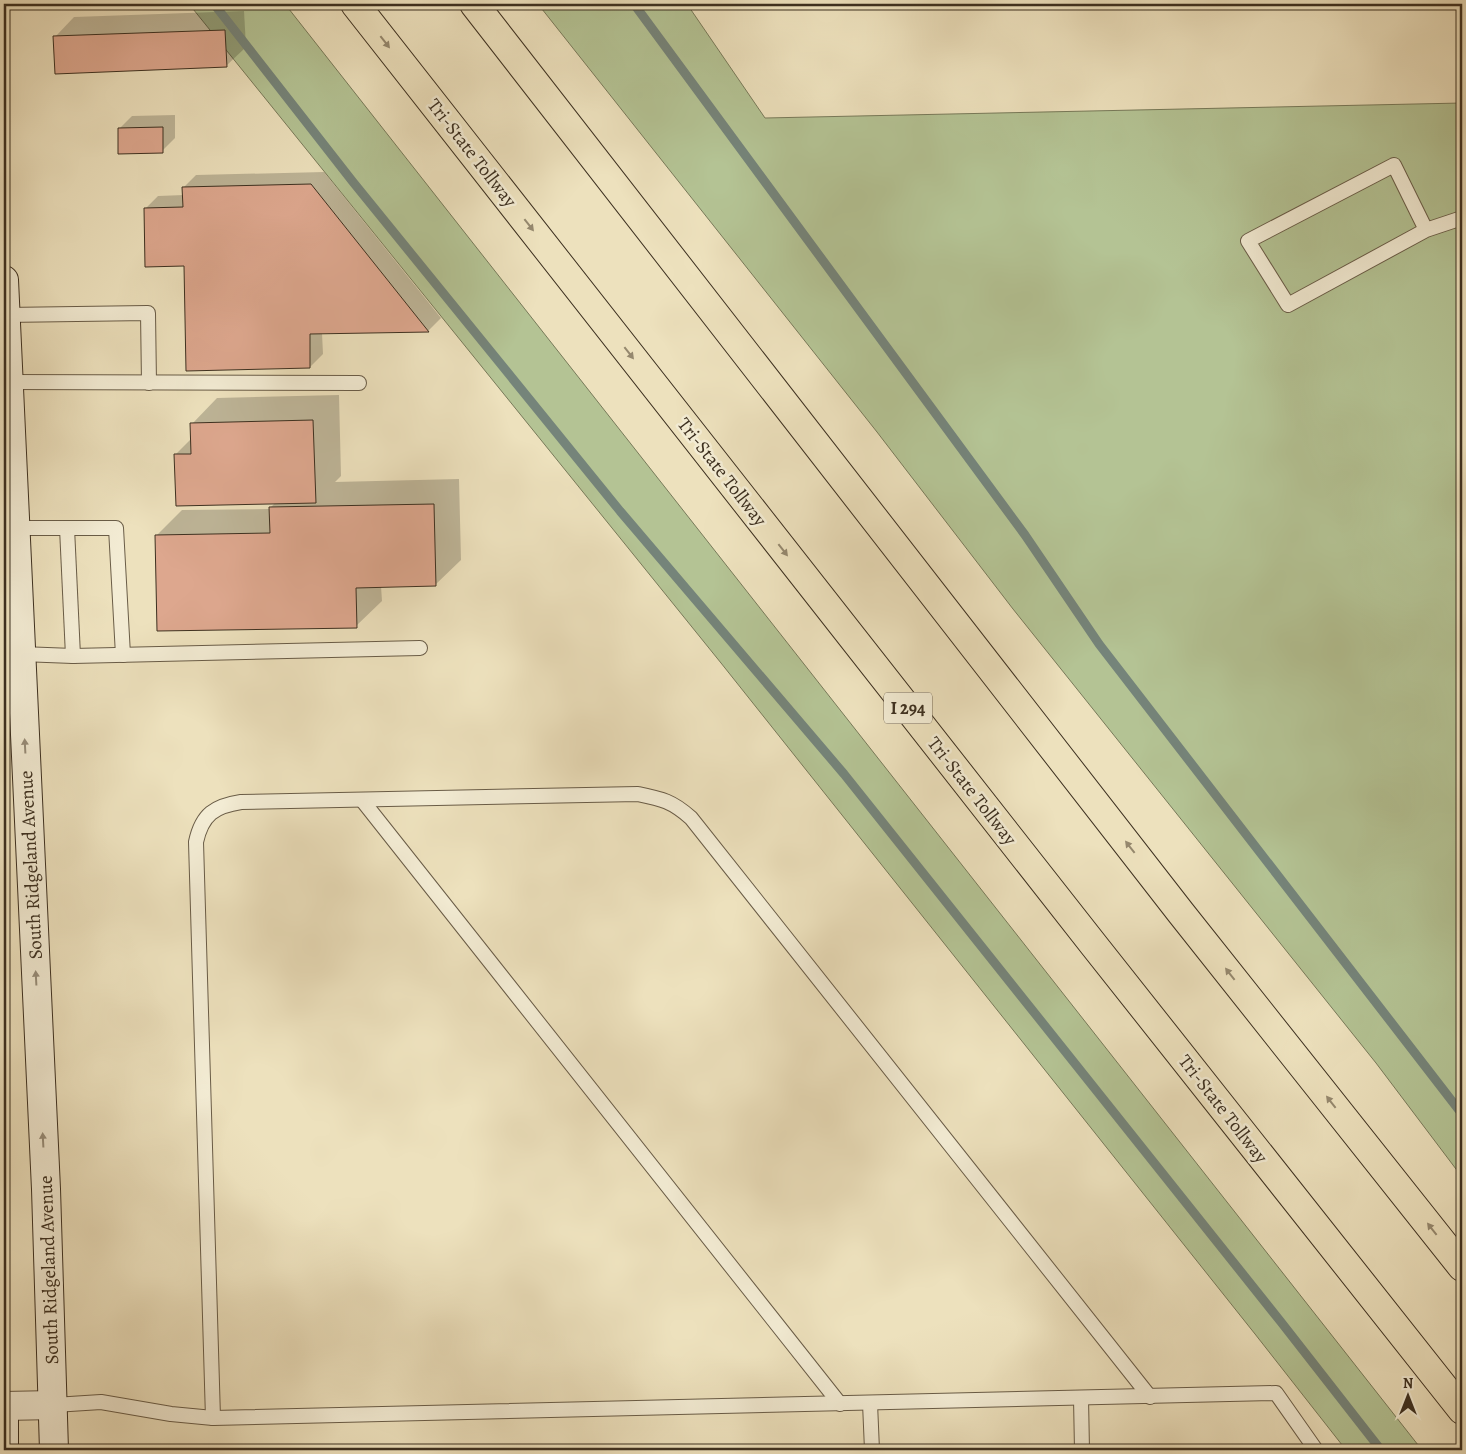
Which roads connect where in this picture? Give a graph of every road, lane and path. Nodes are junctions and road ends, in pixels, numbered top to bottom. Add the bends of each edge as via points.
1 (355, 4) edge
2 (474, 4) edge
3 (1462, 218) edge
4 (1426, 230) junction
5 (4, 280) edge
6 (5, 314) junction
7 (8, 382) junction
8 (149, 383) junction
9 (359, 383) dead end
10 (15, 528) junction
11 (67, 528) junction
12 (420, 648) dead end
13 (21, 654) junction
14 (123, 655) junction
15 (73, 656) junction
16 (362, 800) junction
17 (1462, 1267) edge
18 (1150, 1397) junction
19 (1081, 1398) junction
20 (870, 1403) junction
21 (840, 1404) junction
22 (54, 1405) junction
23 (4, 1406) edge
24 (1462, 1410) edge
25 (4, 1414) edge
26 (213, 1418) junction
27 (4, 1450) edge
28 (54, 1450) edge
29 (872, 1450) edge
30 (1082, 1450) edge
31 (1316, 1450) edge

1 -> 24 highway, Tri-State Tollway / I 294
17 -> 2 highway via 1188,921
3 - 4 lane
4 - 4 lane via 1394,165 1248,241 1288,305
5 - 6 main road, South Ridgeland Avenue
6 - 7 main road, South Ridgeland Avenue
6 - 8 lane via 148,313
7 - 8 lane
7 - 10 main road, South Ridgeland Avenue
8 - 9 lane
10 - 11 lane
10 - 13 main road, South Ridgeland Avenue
11 - 14 lane via 116,528
11 - 15 lane
12 - 14 lane
13 - 15 lane
22 -> 13 main road, South Ridgeland Avenue
14 - 15 lane
16 - 18 lane via 638,794 663,799 678,807 691,818
16 - 21 lane
16 - 26 lane via 224,805 212,811 198,831 196,856
18 - 19 lane
18 - 31 lane via 1276,1393
19 - 20 lane
19 - 30 lane
20 - 21 lane
20 - 29 lane
21 - 26 lane
22 - 23 main road
22 - 26 lane via 102,1402
22 - 28 main road, South Ridgeland Avenue
25 - 27 main road

